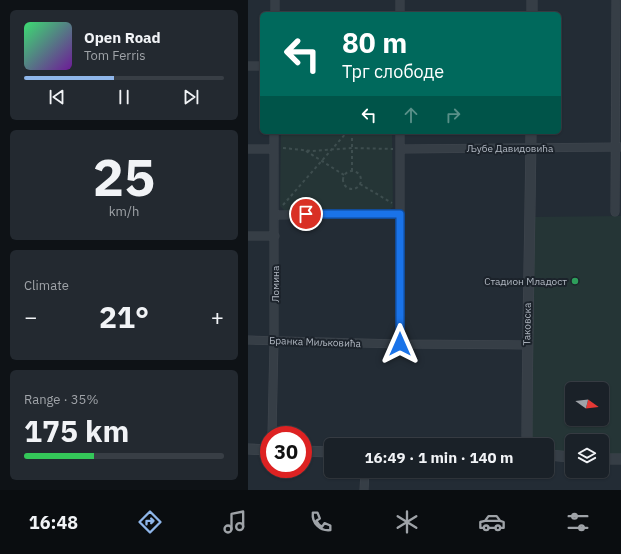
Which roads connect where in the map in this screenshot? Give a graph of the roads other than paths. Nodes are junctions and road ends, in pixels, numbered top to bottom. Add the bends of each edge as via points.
1 (275, 0) edge
2 (400, 0) edge
3 (532, 0) edge
4 (616, 0) edge
5 (275, 12) edge
6 (400, 12) edge
7 (532, 12) edge
8 (248, 66) edge
9 (260, 66) edge
10 (274, 134) edge
11 (400, 134) edge
12 (531, 134) edge
13 (618, 147) edge
14 (530, 148) junction
15 (248, 149) edge
16 (274, 149) junction
17 (400, 149) junction
18 (400, 211) junction
19 (615, 212) dead end
20 (275, 214) junction
21 (248, 236) edge
22 (275, 236) junction
23 (248, 340) edge
24 (274, 340) junction
25 (400, 344) junction
26 (527, 345) junction
27 (272, 426) edge
28 (527, 438) edge
29 (248, 449) edge
30 (260, 450) edge
31 (312, 451) edge
32 (324, 452) edge
33 (554, 456) edge
34 (565, 456) edge
35 (609, 458) edge
36 (621, 459) edge
37 (365, 478) edge
38 (364, 490) edge

1 - 5 street
2 - 6 street
3 - 7 street
4 - 13 street
8 - 9 street
10 - 16 street, Ломина
11 - 17 street
12 - 14 street, Таковска
13 - 14 street, Љубе Давидовића
13 - 19 street
14 - 17 street, Љубе Давидовића
14 - 26 street, Таковска via 531,217
15 - 16 street
16 - 20 street, Ломина
17 - 18 street
18 - 20 street
18 - 25 street
20 - 22 street, Ломина
21 - 22 street
22 - 24 street, Ломина
23 - 24 street, Бранка Миљковића
24 - 25 street, Бранка Миљковића
24 - 27 street, Ломина
25 - 26 street, Бранка Миљковића
26 - 28 street, Таковска
29 - 30 street
31 - 32 street
33 - 34 street
35 - 36 street
37 - 38 street

